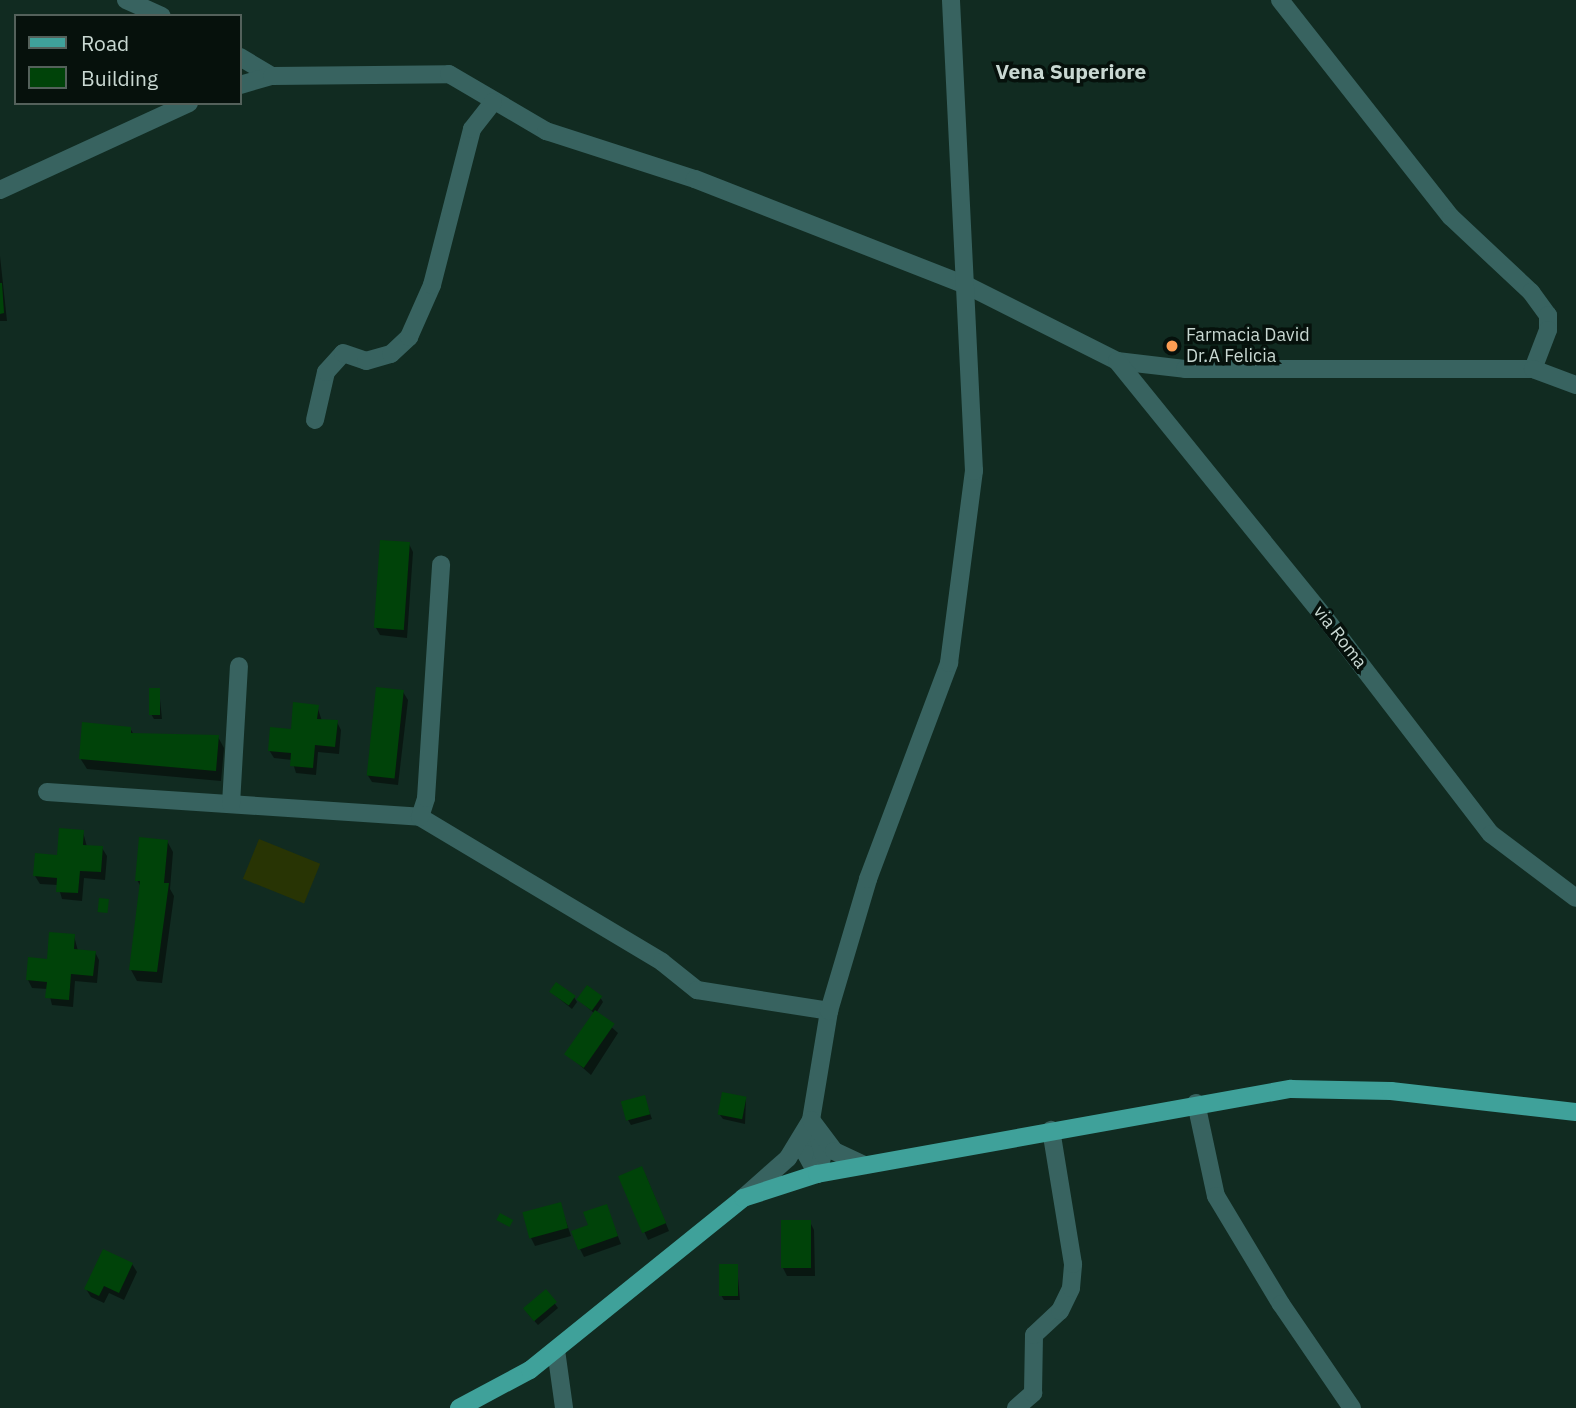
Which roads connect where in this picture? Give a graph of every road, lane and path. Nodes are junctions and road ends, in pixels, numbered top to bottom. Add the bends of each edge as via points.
1 (127, 0) edge
2 (951, 0) edge
3 (1280, 0) edge
4 (158, 14) edge
5 (242, 58) edge
6 (272, 76) junction
7 (242, 84) edge
8 (492, 102) junction
9 (185, 105) edge
10 (0, 190) edge
11 (968, 286) junction
12 (1117, 361) junction
13 (1533, 369) junction
14 (1576, 385) edge
15 (315, 420) dead end
16 (441, 564) dead end
17 (239, 666) dead end
18 (47, 792) dead end
19 (232, 804) junction
20 (420, 817) junction
21 (1576, 898) edge
22 (828, 1011) junction
23 (1196, 1103) junction
24 (1576, 1112) edge
25 (811, 1128) junction
26 (1051, 1130) junction
27 (864, 1166) junction
28 (817, 1174) junction
29 (743, 1198) junction
30 (556, 1350) junction
31 (459, 1408) edge
32 (564, 1408) edge
33 (1016, 1408) edge
34 (1352, 1408) edge

1 - 4 street
2 - 11 street
3 - 13 street via 1451,217 1548,315 1548,330
5 - 6 street
6 - 7 street
6 - 8 street via 449,74
8 - 11 street via 547,131 695,179
8 - 15 street via 472,129 432,285 409,337 391,354 366,361 343,353 326,372
9 - 10 street
11 - 12 street
11 - 22 street via 974,471 948,663 868,879
12 - 13 street via 1185,369
12 - 21 street, via Roma via 1325,618 1491,834
13 - 14 street
16 - 20 street via 426,798
17 - 19 street
18 - 19 street
19 - 20 street
20 - 22 street via 662,962 697,990
22 - 25 street
23 - 24 main road via 1292,1089 1341,1089
23 - 26 main road
23 - 34 street via 1216,1196
25 - 27 street via 834,1151
25 - 28 street via 806,1154
25 - 29 street via 788,1158
26 - 27 main road
26 - 33 street via 1073,1264 1071,1288 1060,1311 1034,1335 1033,1393
27 - 28 main road
28 - 29 main road
29 - 30 main road
30 - 31 main road
30 - 32 street

